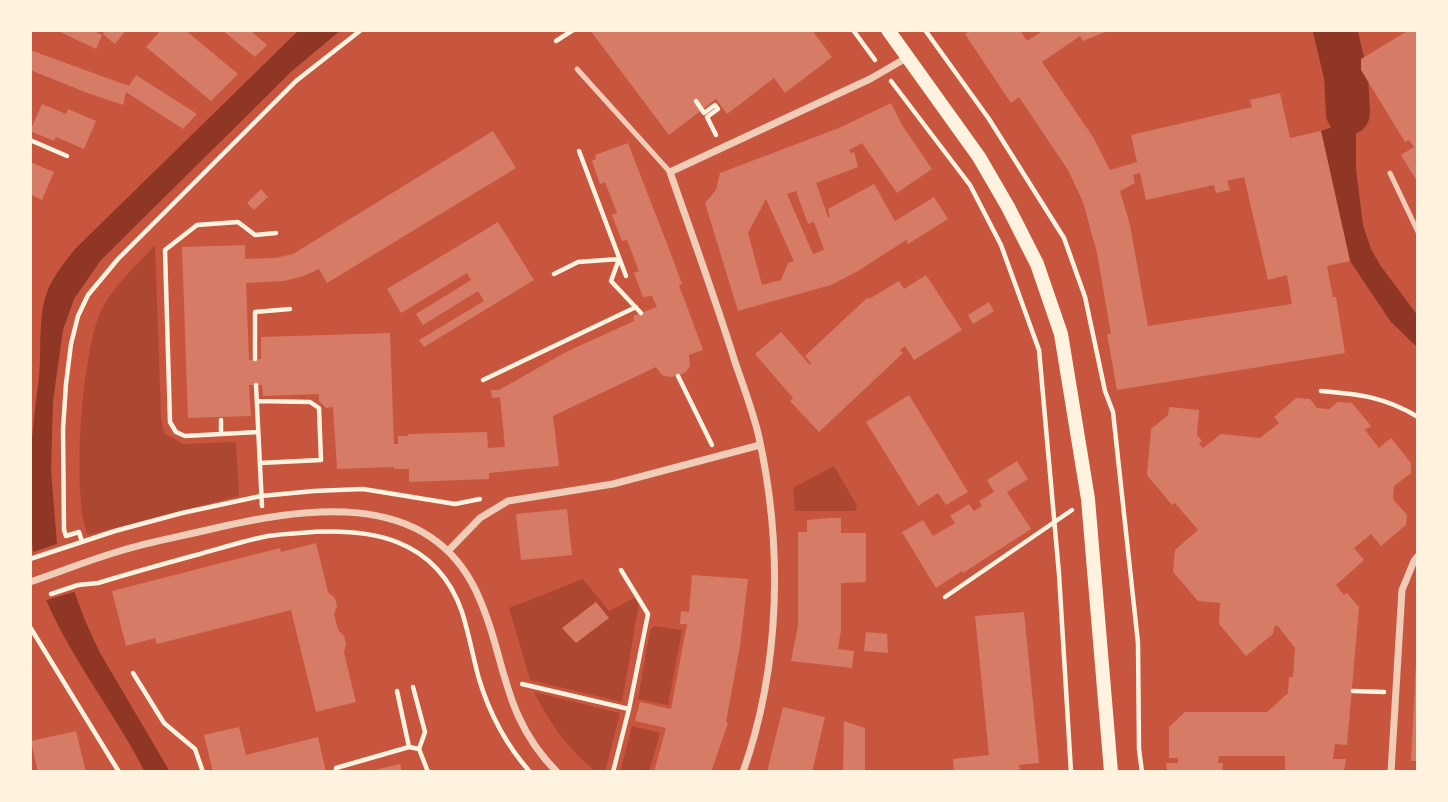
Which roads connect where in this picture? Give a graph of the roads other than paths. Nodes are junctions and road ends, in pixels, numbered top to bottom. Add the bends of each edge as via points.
1 (888, 30) edge
2 (909, 57) junction
3 (577, 69) dead end
4 (670, 172) junction
5 (1390, 173) dead end
6 (1418, 232) edge
7 (760, 445) junction
8 (449, 550) junction
9 (1418, 556) edge
10 (30, 583) edge
11 (557, 772) edge
12 (743, 772) edge
13 (1111, 772) edge
14 (1391, 772) edge

1 - 2 main road
2 - 4 street
2 - 13 main road via 1008,207 1037,264 1061,334 1088,499
3 - 4 lane
4 - 7 street
5 - 6 lane
7 - 8 street via 613,484 508,501 480,518
7 - 12 street via 774,554 773,624 767,681
8 - 10 street via 407,524 360,512 264,516 121,550
8 - 11 street via 477,593 517,716
9 - 14 street via 1402,590

